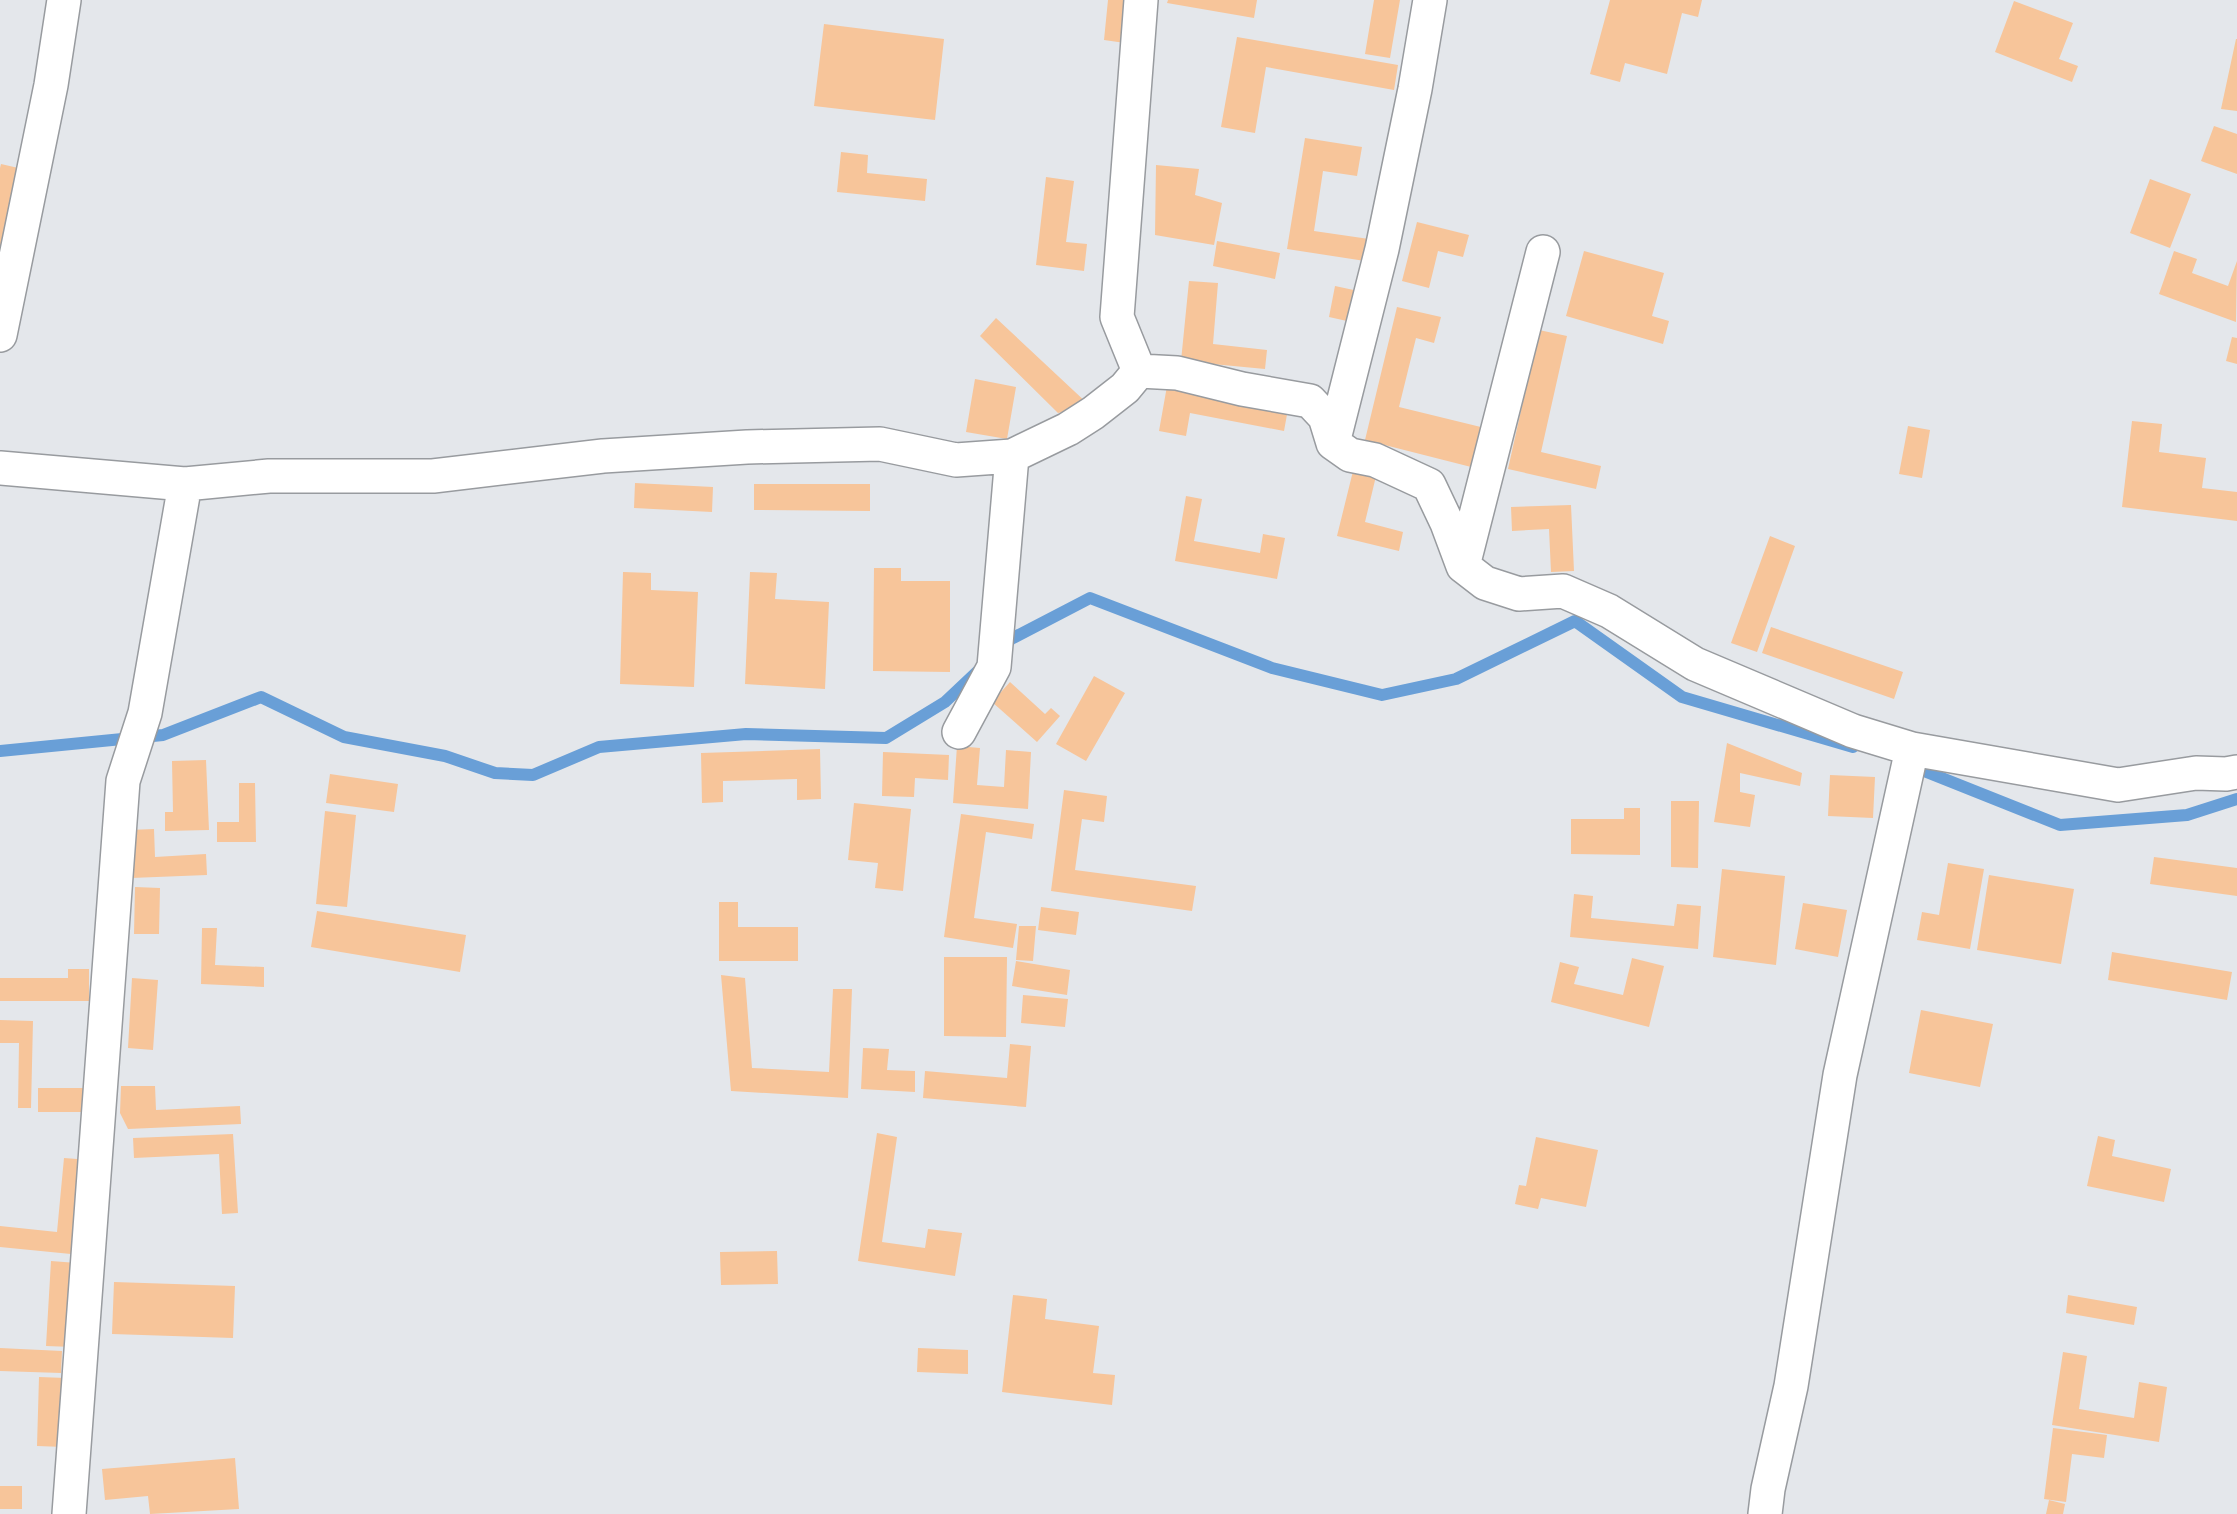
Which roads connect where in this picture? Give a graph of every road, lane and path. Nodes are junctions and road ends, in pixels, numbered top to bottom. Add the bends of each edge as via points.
1 (64, 0) edge
2 (1141, 0) edge
3 (1430, 0) edge
4 (1543, 252) dead end
5 (0, 335) edge
6 (1139, 372) junction
7 (1334, 443) junction
8 (1012, 456) junction
9 (0, 468) edge
10 (185, 484) junction
11 (1463, 566) junction
12 (959, 732) dead end
13 (1912, 749) junction
14 (2237, 772) edge
15 (69, 1514) edge
16 (1765, 1514) edge

1 - 5 street via 51,85
2 - 6 street via 1117,317
3 - 7 street via 1383,249
4 - 11 street
6 - 7 street via 1178,373 1310,401 1325,417
6 - 8 street via 1093,413
7 - 11 street via 1350,455 1375,460 1429,485
8 - 10 street via 956,460 880,444 747,447 603,456 433,476 269,476
8 - 12 street via 994,668
9 - 10 street
10 - 15 street via 145,712 123,782
11 - 13 street via 1485,583 1519,594 1563,591 1609,611 1695,663 1853,731
13 - 14 street via 2118,785 2196,773
13 - 16 street via 1840,1075 1791,1386

